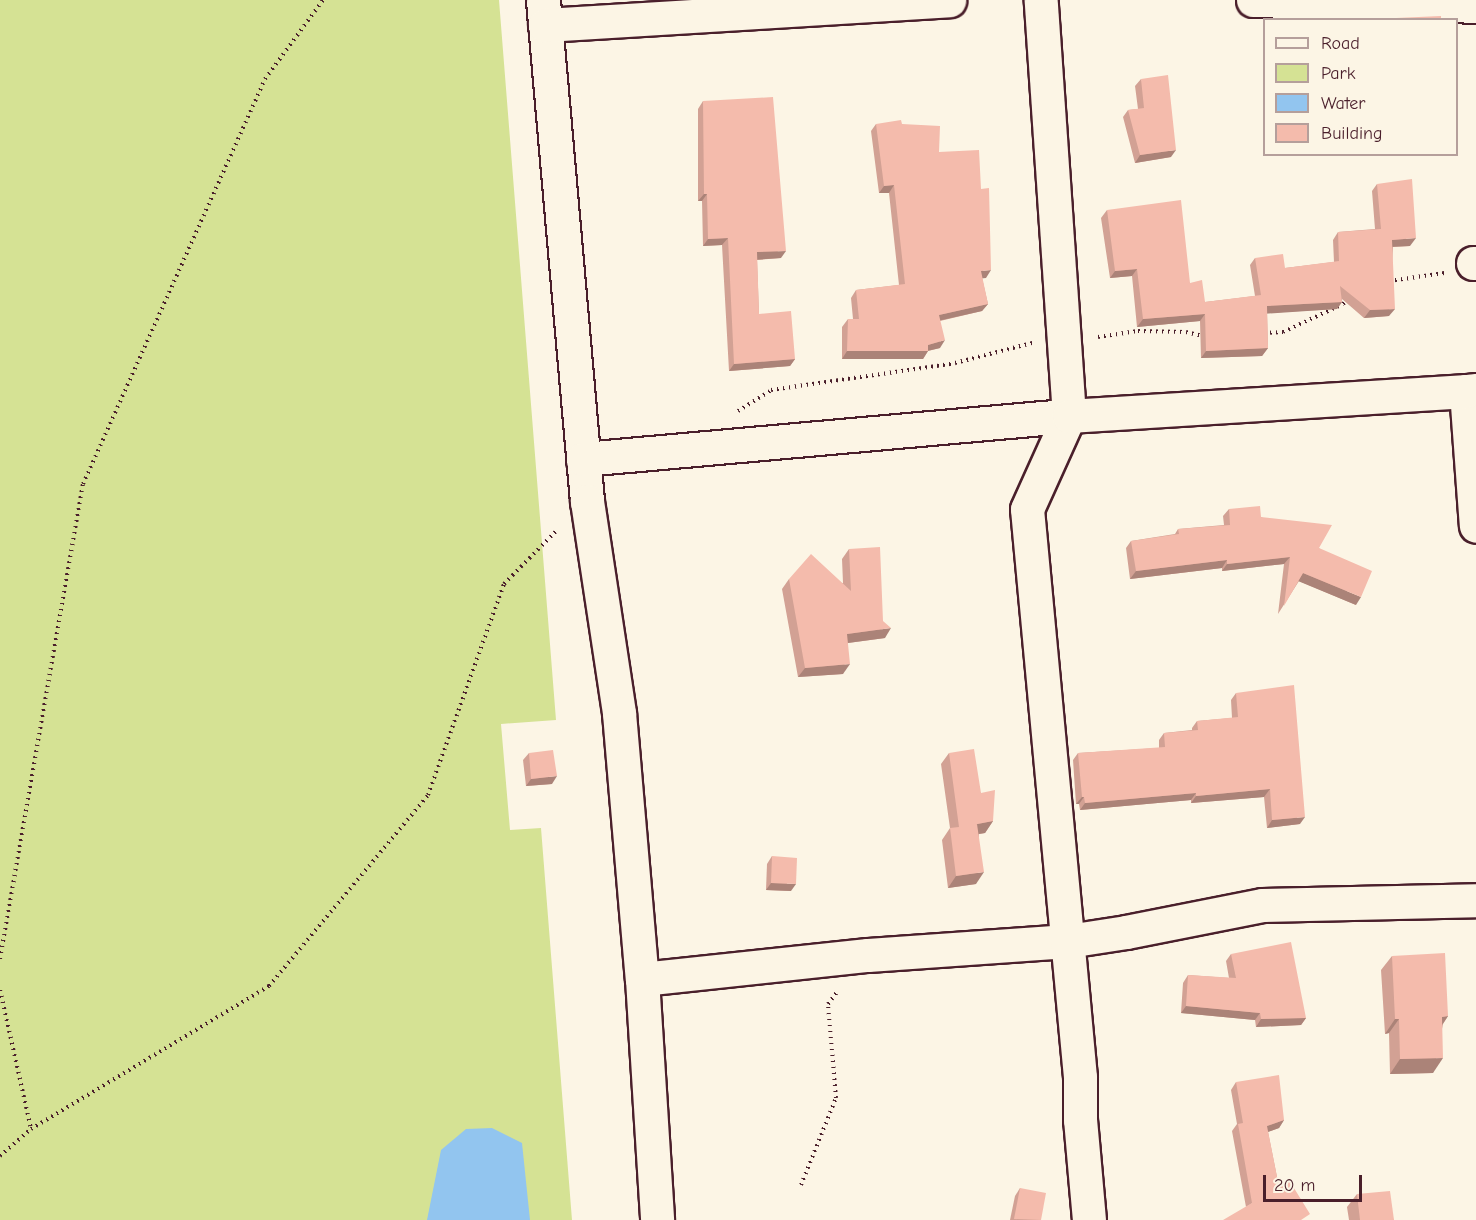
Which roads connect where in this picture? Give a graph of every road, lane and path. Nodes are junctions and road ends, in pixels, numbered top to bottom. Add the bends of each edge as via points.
1 (323, 0) edge
2 (949, 0) edge
3 (1041, 0) edge
4 (1254, 0) edge
5 (1476, 6) edge
6 (544, 13) edge
7 (1474, 263) edge
8 (1384, 282) edge
9 (1351, 297) edge
10 (1065, 334) junction
11 (1260, 334) edge
12 (1214, 338) edge
13 (1471, 391) edge
14 (733, 414) dead end
15 (1069, 416) junction
16 (583, 459) junction
17 (587, 501) junction
18 (1476, 526) edge
19 (1476, 900) edge
20 (1068, 941) junction
21 (868, 955) junction
22 (0, 959) edge
23 (642, 979) junction
24 (0, 990) edge
25 (31, 1129) junction
26 (0, 1156) edge
27 (801, 1185) dead end
28 (657, 1220) edge
29 (1089, 1220) edge

1 - 22 path via 265,79 83,484
2 - 6 street
3 - 10 street
4 - 5 street
6 - 16 street
7 - 8 path via 1440,275
9 - 11 path via 1284,332
10 - 12 path via 1099,337 1138,331 1177,332
10 - 14 path via 956,363 771,390
10 - 15 street
13 - 15 street
13 - 18 street
15 - 16 street
15 - 20 street via 1027,508
16 - 17 street
17 - 23 street via 619,713
17 - 25 path via 504,584 428,795 269,986
19 - 20 street via 1262,905
20 - 21 street
20 - 29 street
21 - 23 street
21 - 27 path via 828,1004 836,1098
23 - 28 street
24 - 25 path
25 - 26 path

